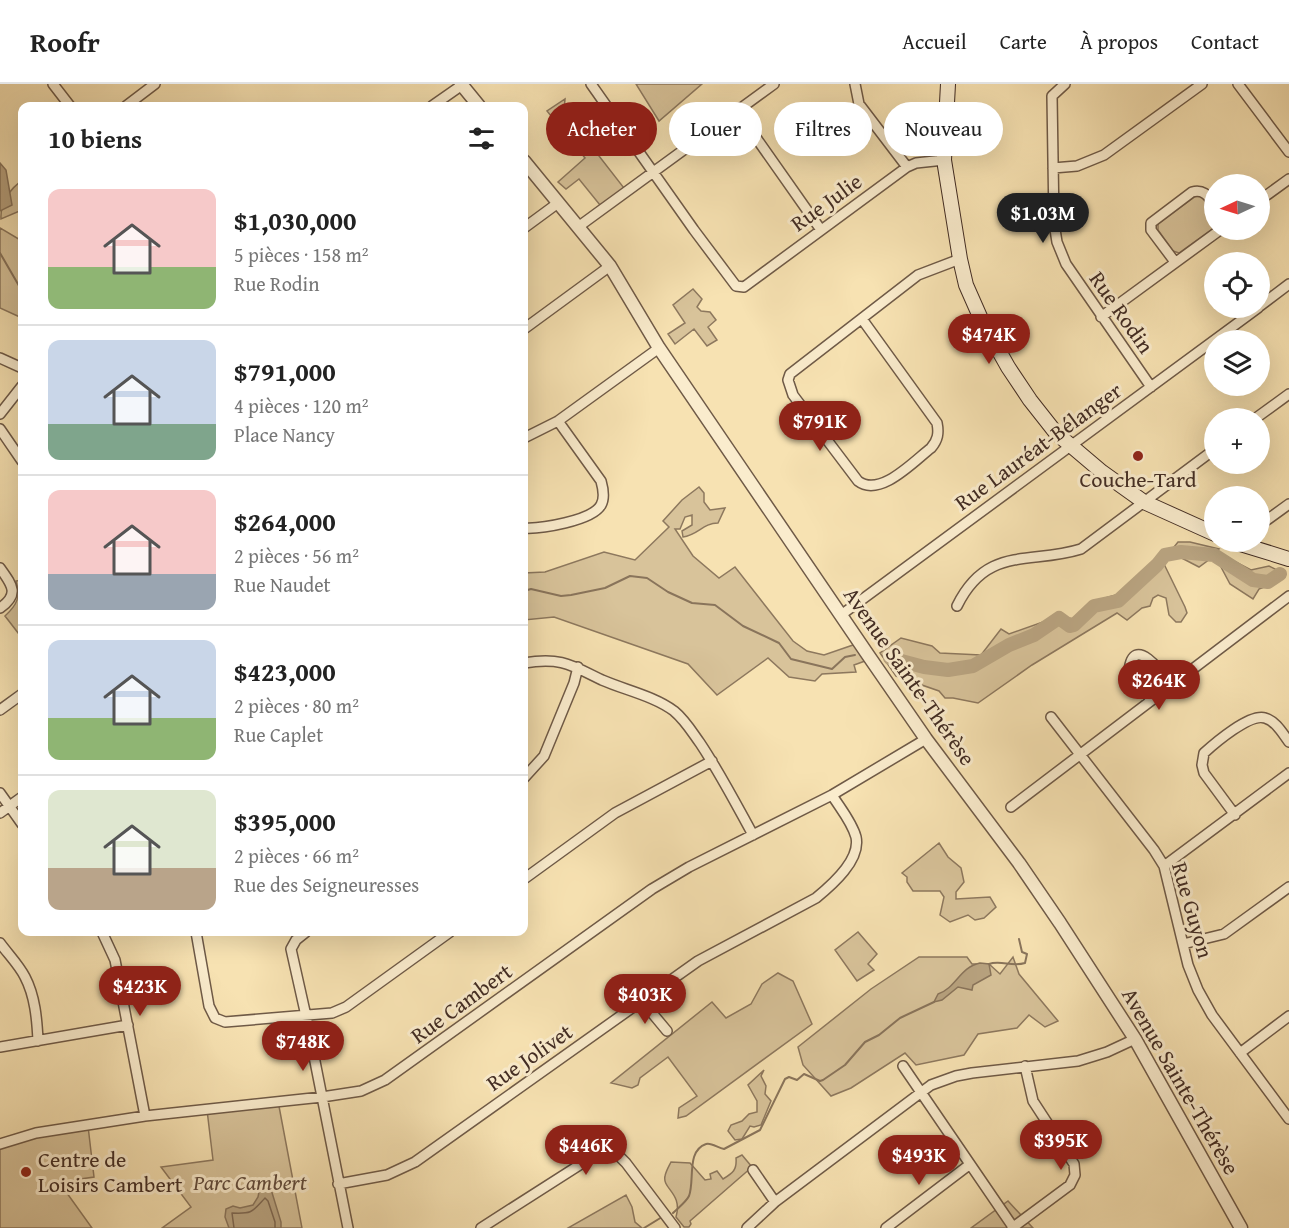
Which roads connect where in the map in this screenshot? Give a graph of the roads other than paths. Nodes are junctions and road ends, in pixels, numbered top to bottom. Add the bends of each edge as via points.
1 (53, 84) edge
2 (155, 84) edge
3 (591, 84) edge
4 (774, 84) edge
5 (855, 84) edge
6 (948, 84) edge
7 (1065, 84) edge
8 (1202, 84) edge
9 (1238, 84) edge
10 (461, 85) edge
11 (67, 102) edge
12 (131, 102) edge
13 (438, 102) edge
14 (476, 102) edge
15 (751, 102) edge
16 (762, 146) edge
17 (1289, 152) edge
18 (674, 156) edge
19 (944, 160) junction
20 (528, 166) edge
21 (907, 167) junction
22 (1053, 168) junction
23 (652, 171) junction
24 (1289, 179) edge
25 (1204, 192) edge
26 (1270, 193) edge
27 (558, 203) junction
28 (528, 225) edge
29 (578, 227) junction
30 (821, 230) junction
31 (1206, 240) edge
32 (960, 259) junction
33 (1175, 262) junction
34 (610, 266) junction
35 (1289, 284) edge
36 (1270, 299) edge
37 (1101, 317) junction
38 (1244, 318) edge
39 (862, 319) junction
40 (528, 326) edge
41 (659, 348) junction
42 (0, 358) edge
43 (18, 366) edge
44 (1151, 387) junction
45 (18, 391) edge
46 (1289, 394) edge
47 (1270, 408) edge
48 (0, 414) edge
49 (558, 421) junction
50 (0, 429) edge
51 (528, 436) edge
52 (1071, 446) junction
53 (18, 455) edge
54 (1204, 457) edge
55 (1144, 502) junction
56 (1289, 504) edge
57 (1270, 518) edge
58 (528, 528) edge
59 (1204, 529) edge
60 (1270, 552) edge
61 (1289, 559) edge
62 (0, 568) edge
63 (1289, 596) edge
64 (957, 606) dead end
65 (0, 608) edge
66 (841, 615) junction
67 (528, 663) edge
68 (578, 667) junction
69 (1171, 685) junction
70 (18, 697) edge
71 (1151, 700) junction
72 (0, 710) edge
73 (1051, 717) dead end
74 (926, 739) junction
75 (1289, 742) edge
76 (1080, 756) junction
77 (712, 761) junction
78 (1289, 772) edge
79 (528, 774) edge
80 (0, 793) edge
81 (832, 795) junction
82 (18, 800) edge
83 (9, 806) junction
84 (1011, 807) dead end
85 (0, 813) edge
86 (1235, 815) junction
87 (18, 818) edge
88 (753, 835) junction
89 (1164, 866) junction
90 (528, 876) edge
91 (1289, 887) edge
92 (104, 936) edge
93 (197, 936) edge
94 (301, 936) edge
95 (444, 936) edge
96 (0, 943) edge
97 (1183, 945) junction
98 (637, 1004) junction
99 (306, 1016) junction
100 (1289, 1016) edge
101 (128, 1025) junction
102 (667, 1031) dead end
103 (1135, 1039) junction
104 (38, 1041) junction
105 (0, 1047) edge
106 (1240, 1053) junction
107 (903, 1066) dead end
108 (1025, 1066) junction
109 (921, 1092) junction
110 (322, 1097) junction
111 (145, 1116) junction
112 (1289, 1119) edge
113 (0, 1144) edge
114 (969, 1165) junction
115 (753, 1170) dead end
116 (338, 1184) junction
117 (775, 1202) junction
118 (348, 1228) edge
119 (481, 1228) edge
120 (675, 1228) edge
121 (747, 1228) edge
122 (886, 1228) edge
123 (1012, 1228) edge
124 (1241, 1228) edge

1 - 11 street
2 - 12 street
3 - 23 street
4 - 15 street
5 - 21 street via 859,105
6 - 19 main road
7 - 22 street, Rue Rodin via 1052,96
8 - 22 street via 1104,155 1077,166
9 - 17 street
10 - 13 street
10 - 14 street
16 - 30 street
18 - 23 street
19 - 21 street, Rue Julie
19 - 32 main road
20 - 27 street, Avenue Sainte-Thérèse
21 - 30 street, Rue Julie
22 - 37 street, Rue Rodin via 1057,242 1066,264
23 - 29 street
23 - 30 street, Rue Julie via 736,286 744,287
24 - 26 street
25 - 33 street via 1192,192 1150,223 1150,230
27 - 28 street
27 - 29 street, Avenue Sainte-Thérèse
29 - 34 street, Avenue Sainte-Thérèse
31 - 33 street
32 - 39 street via 918,275
32 - 52 main road via 981,319 1008,367 1056,433
33 - 37 street
34 - 40 street
34 - 41 street, Avenue Sainte-Thérèse
35 - 36 street, Rue Lauréat-Bélanger
37 - 44 street, Rue Rodin
38 - 44 street, Rue Lauréat-Bélanger
39 - 39 street via 795,369 788,380 793,395 858,480 863,485 877,485 932,448 938,430 937,423
41 - 49 street
41 - 66 street, Avenue Sainte-Thérèse
42 - 43 street
44 - 52 street, Rue Lauréat-Bélanger
45 - 48 street
46 - 47 street
49 - 51 street
49 - 58 street via 601,482 601,505 581,518
50 - 53 street
52 - 55 main road
52 - 66 street, Rue Lauréat-Bélanger
54 - 55 street
55 - 59 main road
55 - 64 street via 1081,549 1017,558 997,565 967,587
56 - 57 street
60 - 61 main road
62 - 65 street via 13,592 9,602
63 - 69 street
66 - 74 street, Avenue Sainte-Thérèse
67 - 68 street via 552,661
68 - 77 street via 674,711
68 - 79 street via 544,756
69 - 71 street
69 - 71 street via 1149,657 1134,657 1129,671
70 - 72 street
71 - 76 street
73 - 76 street, Rue Guyon
74 - 81 street, Rue Cambert
74 - 103 street, Avenue Sainte-Thérèse via 1019,863
75 - 86 street via 1273,722 1259,717 1247,721 1204,753 1204,773
76 - 84 street
76 - 89 street, Rue Guyon
77 - 88 street
77 - 90 street via 615,813
78 - 86 street
80 - 83 street
81 - 88 street, Rue Cambert
81 - 98 street, Rue Jolivet via 856,838 856,851 826,890 698,961
82 - 83 street
83 - 85 street
83 - 87 street
86 - 89 street
88 - 110 street, Rue Cambert via 652,889 385,1080 361,1091
89 - 97 street, Rue Guyon
91 - 97 street via 1224,934
92 - 101 street via 115,960
93 - 99 street via 209,1006 215,1018 225,1022
94 - 99 street via 291,949
95 - 99 street via 346,1007
96 - 104 street via 30,988
97 - 106 street, Rue Guyon via 1198,990
98 - 102 street via 652,1013
98 - 116 street, Rue Jolivet via 415,1162 387,1175
99 - 110 street
100 - 106 street
101 - 104 street
101 - 111 street
103 - 108 street via 1078,1061
103 - 124 street, Avenue Sainte-Thérèse
104 - 105 street
106 - 112 street, Rue Guyon
107 - 109 street
108 - 109 street via 956,1076
108 - 123 street via 1033,1101 1074,1164 1075,1175 1070,1185
109 - 114 street
109 - 117 street
110 - 111 street, Rue Cambert
110 - 116 street
111 - 113 street, Rue Cambert via 36,1133
114 - 122 street
114 - 123 street
115 - 117 street
116 - 118 street
117 - 121 street
119 - 120 street via 603,1150 618,1155 626,1163

